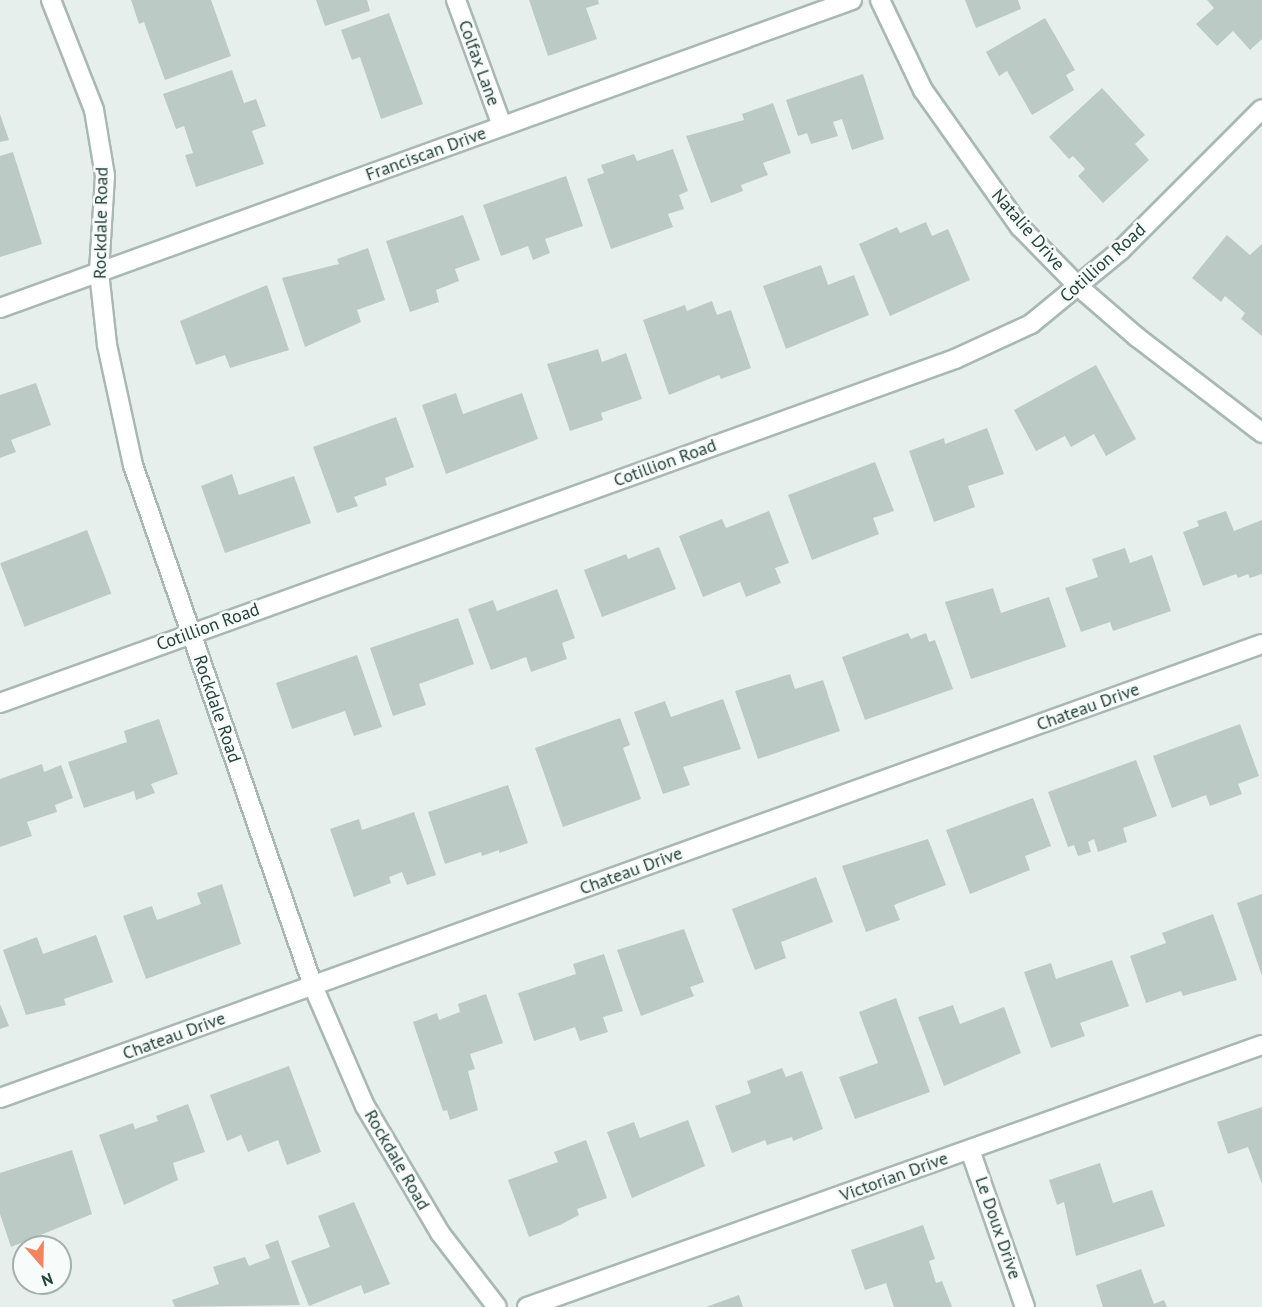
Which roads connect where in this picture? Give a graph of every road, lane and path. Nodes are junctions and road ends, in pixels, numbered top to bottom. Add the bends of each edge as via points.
1 (51, 0) edge
2 (456, 0) edge
3 (852, 0) edge
4 (880, 0) edge
5 (1262, 109) edge
6 (502, 126) junction
7 (99, 272) junction
8 (1078, 287) junction
9 (0, 308) edge
10 (1262, 433) edge
11 (191, 633) junction
12 (1262, 644) edge
13 (0, 703) edge
14 (313, 986) junction
15 (1262, 1045) edge
16 (0, 1098) edge
17 (970, 1150) junction
18 (496, 1307) edge
19 (527, 1307) edge
20 (1025, 1307) edge

1 - 7 street, Rockdale Road via 94,110 105,176
2 - 6 street, Colfax Lane
3 - 6 street, Franciscan Drive
4 - 8 street, Natalie Drive via 923,90 952,135 1020,227
5 - 8 street, Cotillion Road
6 - 7 street, Franciscan Drive
7 - 9 street, Franciscan Drive
7 - 11 street, Rockdale Road via 107,345 133,465
8 - 10 street, Natalie Drive
8 - 11 street, Cotillion Road via 1031,324 955,359
11 - 13 street, Cotillion Road
11 - 14 street, Rockdale Road
12 - 14 street, Chateau Drive
14 - 16 street, Chateau Drive
14 - 18 street, Rockdale Road via 366,1106 440,1233
15 - 17 street, Victorian Drive
17 - 19 street, Victorian Drive
17 - 20 street, Le Doux Drive

